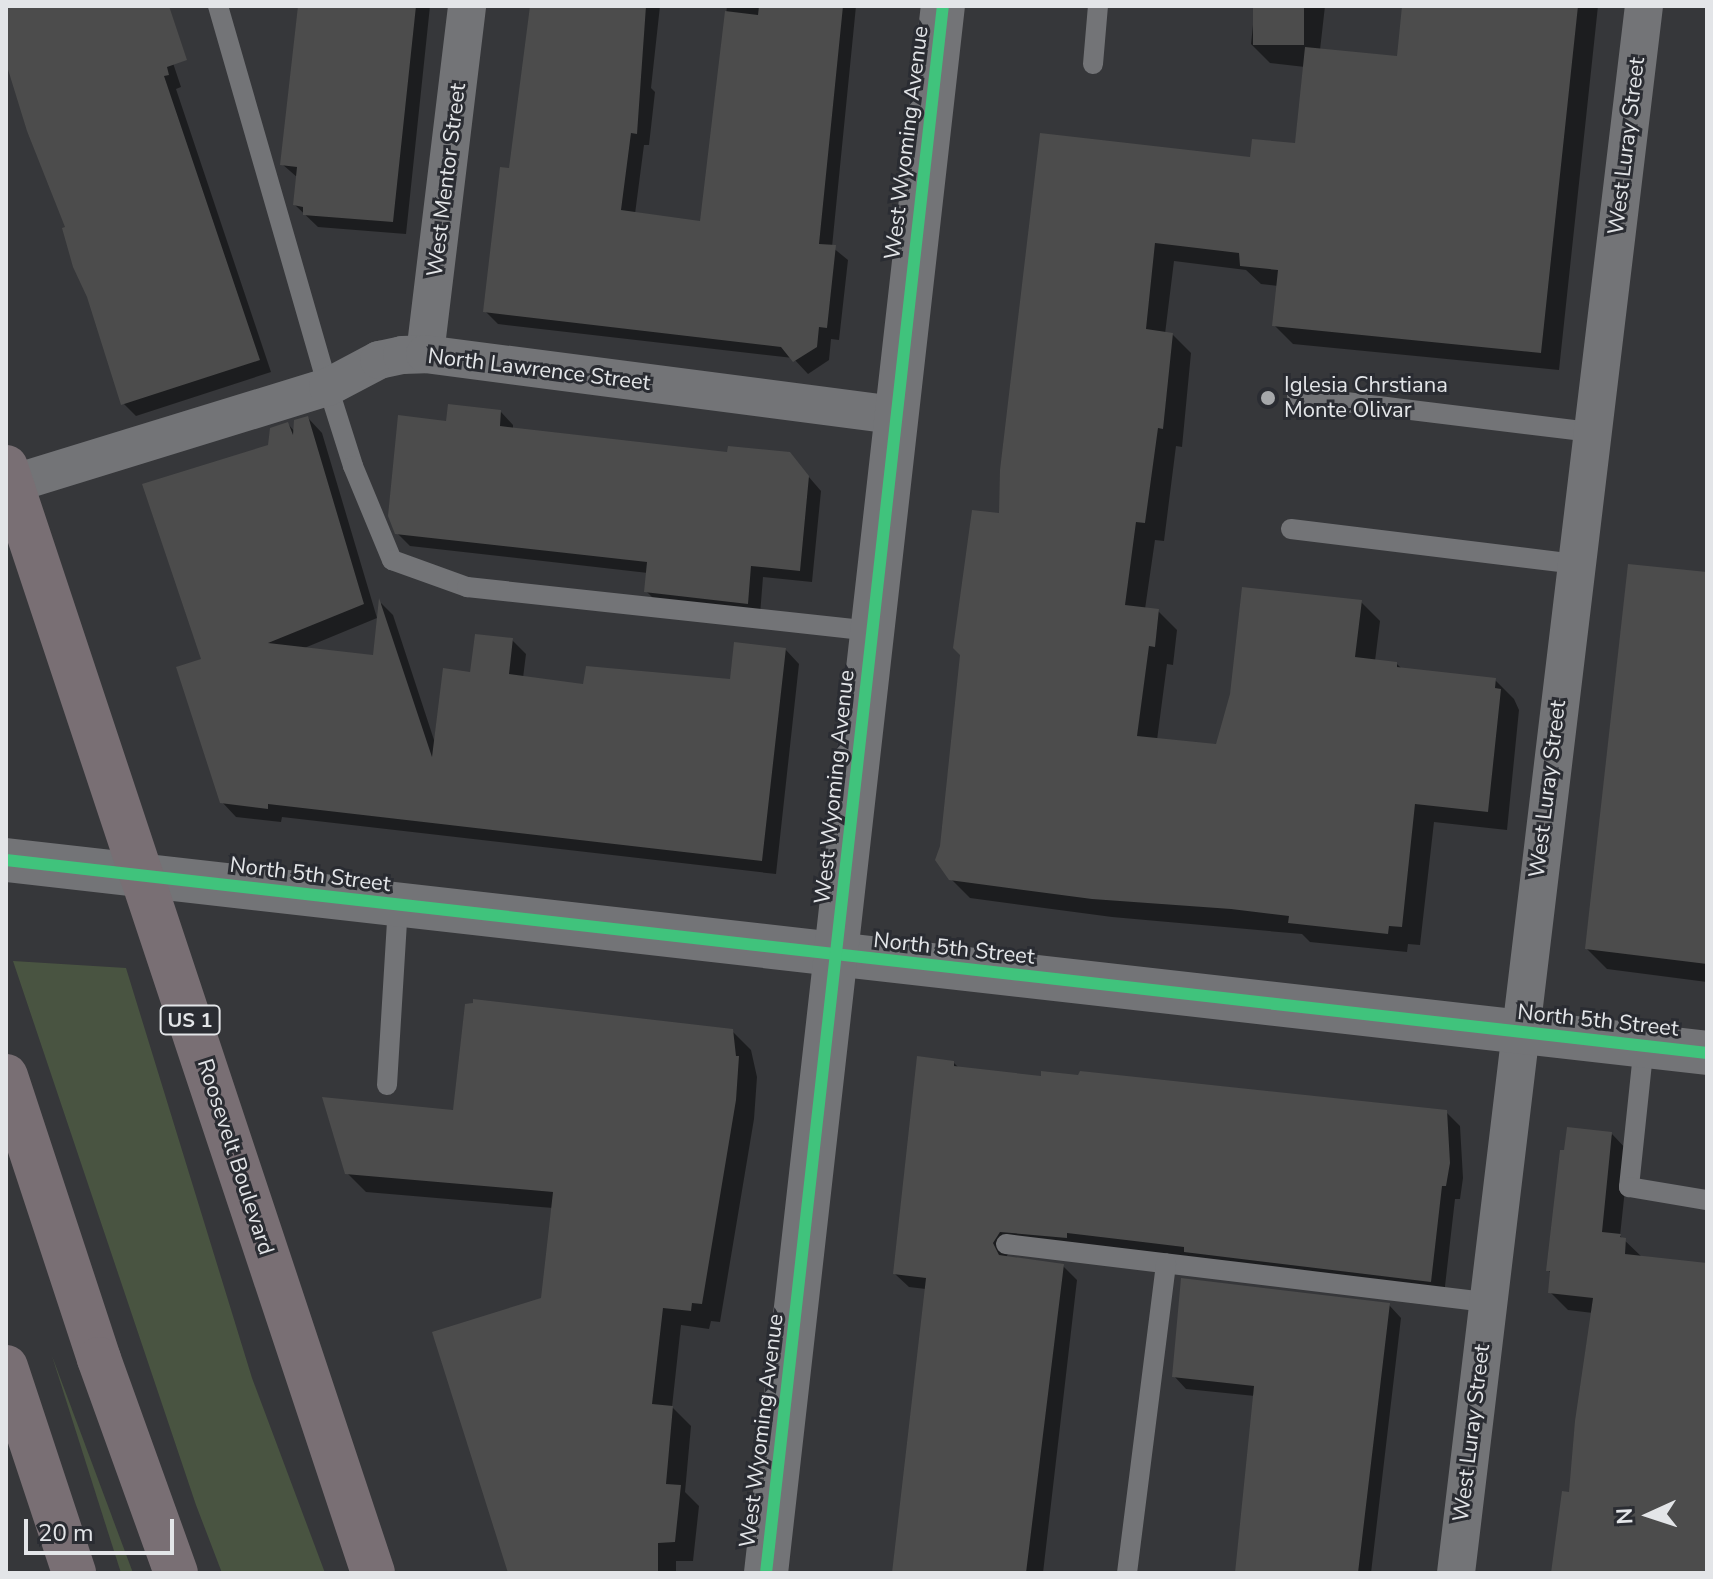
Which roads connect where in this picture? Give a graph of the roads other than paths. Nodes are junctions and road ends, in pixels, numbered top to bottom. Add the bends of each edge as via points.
1 (218, 6) edge
2 (467, 6) edge
3 (943, 6) edge
4 (1098, 6) edge
5 (1644, 6) edge
6 (1093, 64) dead end
7 (425, 354) junction
8 (328, 387) junction
9 (1297, 396) dead end
10 (895, 415) junction
11 (1592, 432) junction
12 (9, 476) edge
13 (1291, 529) dead end
14 (1575, 564) junction
15 (872, 631) junction
16 (6, 860) edge
17 (142, 876) junction
18 (398, 905) junction
19 (837, 957) junction
20 (1518, 1034) junction
21 (1644, 1044) junction
22 (1707, 1053) edge
23 (6, 1076) edge
24 (387, 1085) dead end
25 (1707, 1200) edge
26 (1006, 1244) dead end
27 (1166, 1263) junction
28 (1487, 1302) junction
29 (6, 1367) edge
30 (74, 1573) edge
31 (176, 1573) edge
32 (373, 1573) edge
33 (766, 1573) edge
34 (1127, 1573) edge
35 (1456, 1573) edge

1 - 8 lane
2 - 7 street, West Mentor Street
3 - 10 street, West Wyoming Avenue
4 - 6 lane
5 - 11 street, West Luray Street
7 - 8 street, North Lawrence Street via 379,360
7 - 10 street, North Lawrence Street
8 - 12 street, North Lawrence Street
8 - 15 lane via 392,560 467,587
9 - 11 lane
10 - 15 street, West Wyoming Avenue
11 - 14 street, West Luray Street
12 - 17 highway, Roosevelt Boulevard / US 1
13 - 14 lane
14 - 20 street, West Luray Street
15 - 19 street, West Wyoming Avenue
16 - 17 street, North 5th Street
17 - 18 street, North 5th Street
17 - 32 highway, Roosevelt Boulevard / US 1
18 - 19 street, North 5th Street
18 - 24 lane
19 - 20 street, North 5th Street
19 - 33 street, West Wyoming Avenue
20 - 21 street, North 5th Street
20 - 28 street, West Luray Street
21 - 22 street, North 5th Street
21 - 25 lane via 1629,1187
23 - 31 highway
26 - 27 lane
27 - 28 lane
27 - 34 lane
28 - 35 street, West Luray Street
29 - 30 highway

